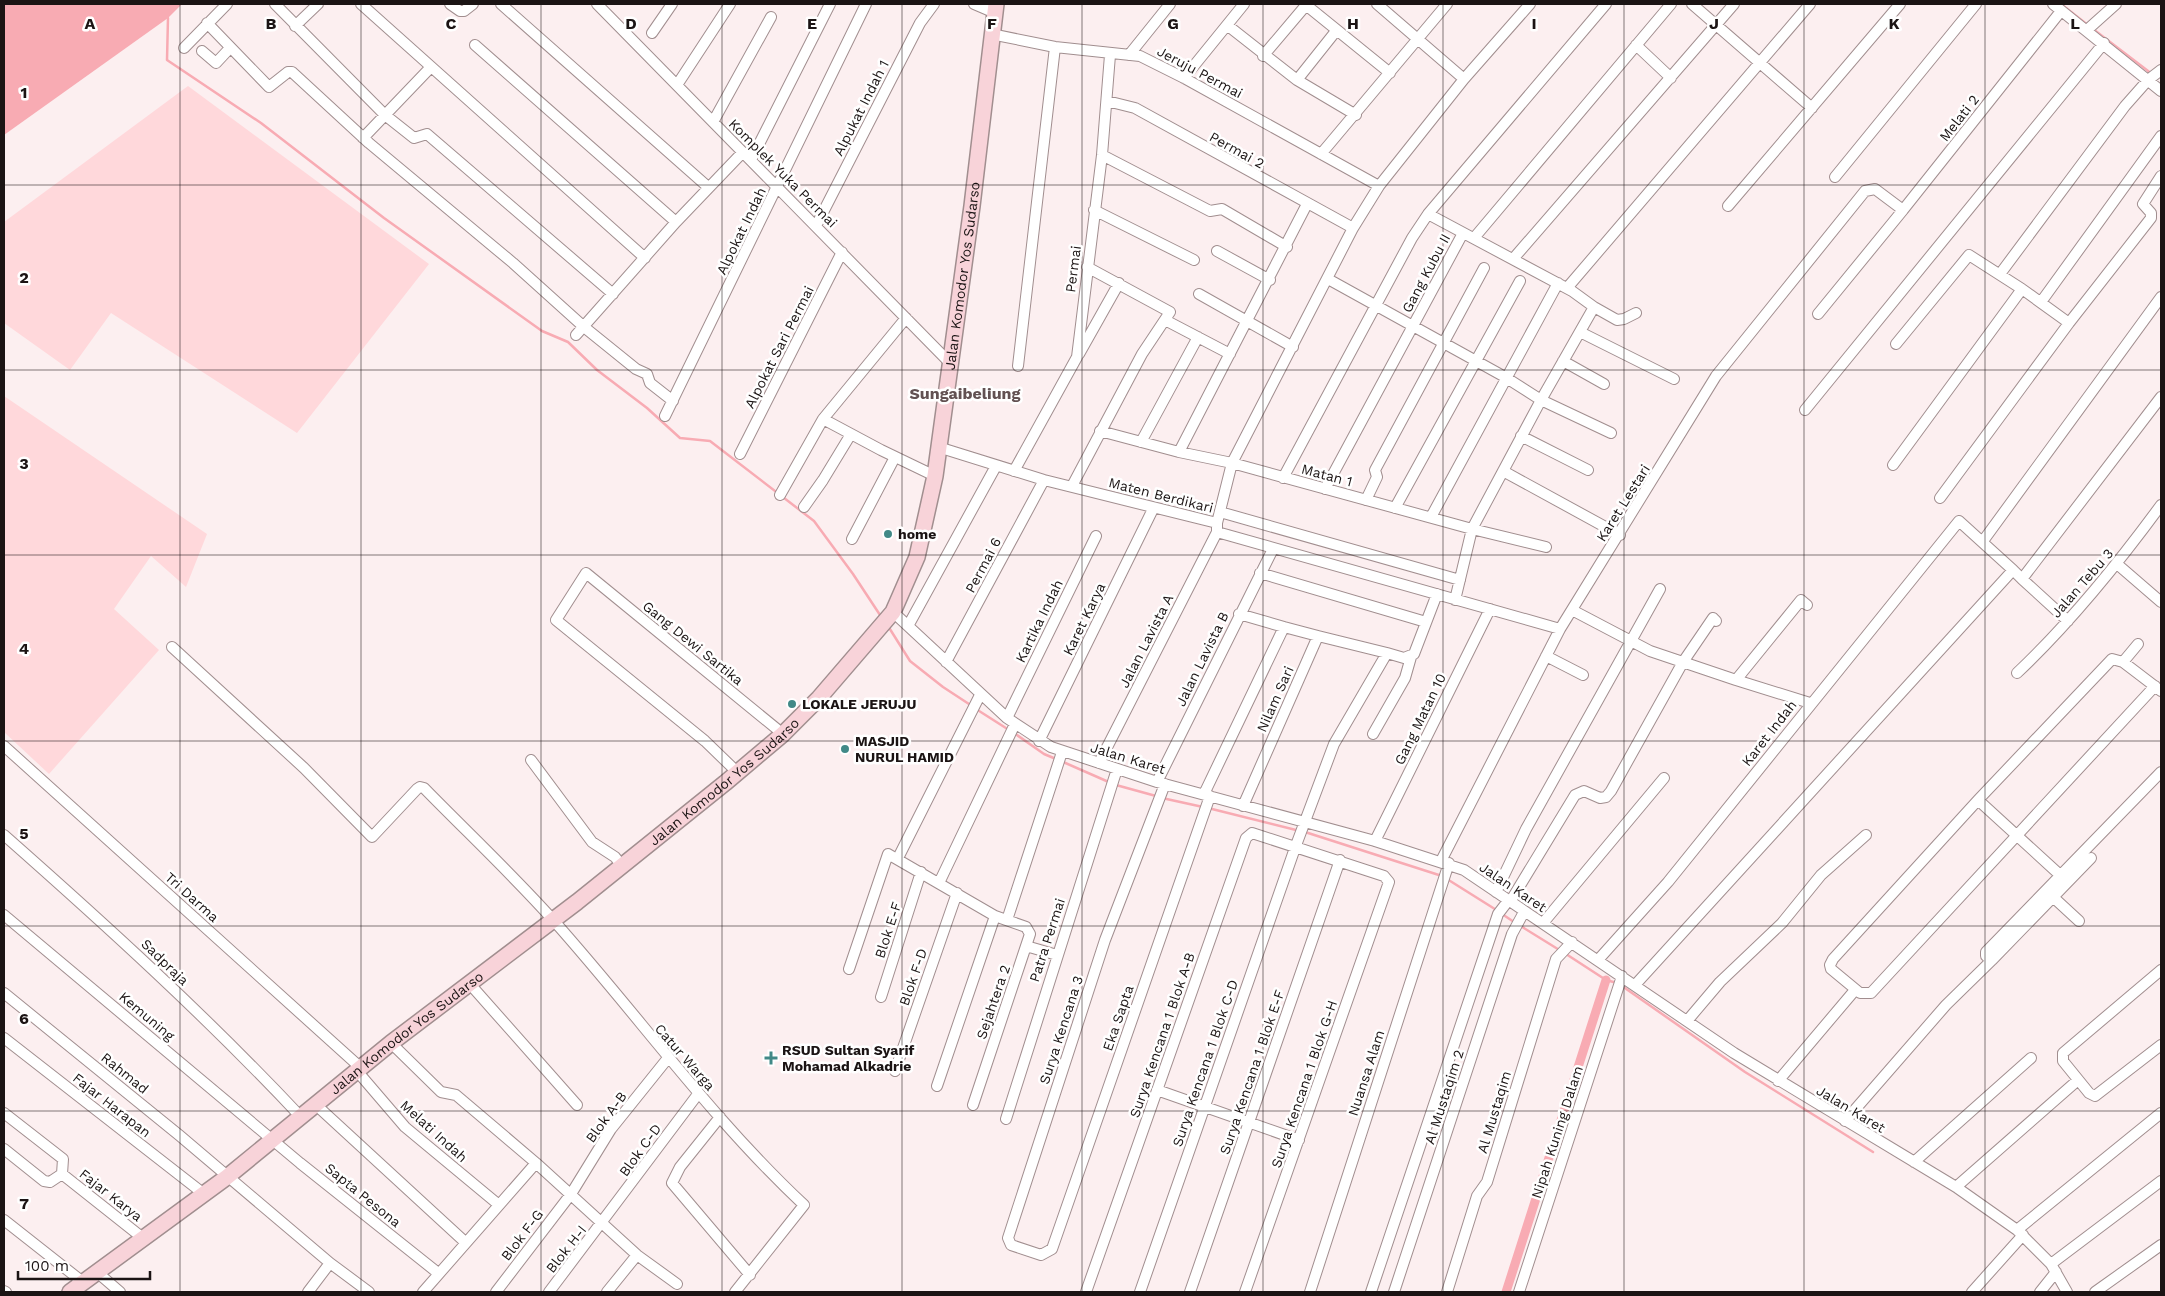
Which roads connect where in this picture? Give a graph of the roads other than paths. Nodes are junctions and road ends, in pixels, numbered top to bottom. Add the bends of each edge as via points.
1 (227, 4) edge
2 (275, 4) edge
3 (318, 4) edge
4 (361, 4) edge
5 (450, 4) edge
6 (473, 4) edge
7 (500, 4) edge
8 (597, 4) edge
9 (672, 4) edge
10 (730, 4) edge
11 (830, 4) edge
12 (866, 4) edge
13 (934, 4) edge
14 (974, 4) edge
15 (1170, 4) edge
16 (1244, 4) edge
17 (1306, 4) edge
18 (1377, 4) edge
19 (1447, 4) edge
20 (1530, 4) edge
21 (1606, 4) edge
22 (1671, 4) edge
23 (1692, 4) edge
24 (1734, 4) edge
25 (1810, 4) edge
26 (1900, 4) edge
27 (1976, 4) edge
28 (2116, 4) edge
29 (2057, 7) edge
30 (995, 8) edge
31 (771, 17) dead end
32 (207, 23) junction
33 (1717, 24) junction
34 (1227, 25) junction
35 (296, 26) junction
36 (2090, 27) junction
37 (1336, 31) junction
38 (652, 33) dead end
39 (991, 34) junction
40 (1418, 39) junction
41 (2104, 43) junction
42 (475, 45) dead end
43 (1636, 45) junction
44 (1055, 47) junction
45 (184, 48) dead end
46 (230, 48) junction
47 (202, 51) dead end
48 (1110, 54) junction
49 (1129, 55) junction
50 (1263, 56) junction
51 (1759, 62) junction
52 (431, 67) junction
53 (1390, 73) junction
54 (2154, 75) edge
55 (1184, 78) junction
56 (1671, 78) junction
57 (1464, 79) junction
58 (1297, 80) junction
59 (677, 85) junction
60 (2161, 91) edge
61 (1107, 101) junction
62 (1812, 108) junction
63 (385, 115) junction
64 (1356, 115) junction
65 (713, 122) junction
66 (2161, 136) edge
67 (363, 138) junction
68 (743, 152) junction
69 (1322, 154) junction
70 (1102, 155) junction
71 (751, 160) junction
72 (2161, 176) edge
73 (1835, 177) dead end
74 (1379, 186) junction
75 (708, 187) junction
76 (777, 187) junction
77 (1307, 204) junction
78 (1728, 206) dead end
79 (1094, 210) junction
80 (1903, 210) junction
81 (1428, 214) junction
82 (676, 222) junction
83 (816, 226) junction
84 (1353, 228) junction
85 (1464, 233) junction
86 (1474, 238) junction
87 (1287, 246) junction
88 (1217, 251) dead end
89 (842, 252) junction
90 (645, 258) junction
91 (1513, 259) junction
92 (1194, 260) dead end
93 (1087, 267) junction
94 (1484, 268) dead end
95 (2000, 274) junction
96 (1328, 279) junction
97 (1270, 280) junction
98 (1520, 281) dead end
99 (1119, 283) junction
100 (1562, 286) junction
101 (2022, 289) junction
102 (613, 294) junction
103 (1199, 294) dead end
104 (2161, 297) edge
105 (2041, 302) junction
106 (1376, 306) junction
107 (1594, 307) junction
108 (1636, 313) dead end
109 (1818, 314) dead end
110 (906, 318) junction
111 (1165, 320) junction
112 (1248, 321) junction
113 (2069, 323) junction
114 (1413, 326) junction
115 (584, 327) junction
116 (1580, 332) junction
117 (576, 335) dead end
118 (1198, 337) junction
119 (1443, 343) junction
120 (1896, 344) dead end
121 (1293, 347) junction
122 (1230, 354) junction
123 (1077, 357) junction
124 (1475, 360) junction
125 (1563, 361) junction
126 (949, 362) junction
127 (1018, 366) dead end
128 (1505, 377) junction
129 (1674, 379) dead end
130 (1604, 384) dead end
131 (2161, 396) edge
132 (1541, 400) junction
133 (673, 401) junction
134 (1804, 410) dead end
135 (665, 416) dead end
136 (823, 419) junction
137 (1100, 431) junction
138 (1611, 433) dead end
139 (851, 434) junction
140 (1522, 436) junction
141 (1141, 442) junction
142 (938, 447) junction
143 (1179, 452) junction
144 (740, 454) dead end
145 (895, 458) junction
146 (1232, 463) junction
147 (1893, 465) dead end
148 (996, 466) junction
149 (1588, 470) dead end
150 (1014, 471) junction
151 (1503, 471) junction
152 (935, 476) junction
153 (1283, 478) junction
154 (1044, 480) junction
155 (1072, 486) junction
156 (1325, 489) junction
157 (780, 495) dead end
158 (1940, 498) dead end
159 (1366, 500) junction
160 (2161, 505) edge
161 (804, 507) dead end
162 (1395, 508) junction
163 (1153, 509) junction
164 (1220, 512) junction
165 (1431, 517) junction
166 (1217, 528) junction
167 (1472, 529) junction
168 (1620, 535) junction
169 (1096, 536) dead end
170 (852, 540) dead end
171 (1983, 541) junction
172 (1546, 546) dead end
173 (1273, 549) junction
174 (2117, 564) junction
175 (2013, 570) junction
176 (1260, 573) junction
177 (2022, 579) junction
178 (1460, 580) junction
179 (1660, 589) dead end
180 (1436, 594) junction
181 (1455, 600) junction
182 (2161, 602) edge
183 (1807, 605) dead end
184 (1490, 609) junction
185 (1572, 610) junction
186 (892, 613) junction
187 (1239, 614) junction
188 (1716, 621) dead end
189 (2068, 621) junction
190 (1426, 622) junction
191 (908, 626) junction
192 (1284, 627) junction
193 (1560, 629) junction
194 (1318, 636) junction
195 (1631, 641) junction
196 (2138, 644) dead end
197 (172, 648) dead end
198 (1387, 653) junction
199 (1546, 656) junction
200 (1411, 657) junction
201 (946, 662) junction
202 (1683, 662) junction
203 (2123, 662) junction
204 (2017, 673) dead end
205 (1583, 675) dead end
206 (1736, 680) junction
207 (2158, 689) edge
208 (978, 697) junction
209 (1810, 703) junction
210 (1012, 723) junction
211 (783, 734) junction
212 (1373, 734) dead end
213 (1040, 741) junction
214 (4, 746) edge
215 (1062, 754) junction
216 (531, 760) dead end
217 (1099, 763) junction
218 (737, 772) junction
219 (1117, 772) junction
220 (2161, 772) edge
221 (1664, 778) dead end
222 (1162, 785) junction
223 (1208, 797) junction
224 (1978, 800) junction
225 (1243, 806) junction
226 (1304, 825) junction
227 (4, 835) edge
228 (1866, 835) dead end
229 (2015, 835) junction
230 (1375, 841) junction
231 (1296, 846) junction
232 (898, 858) junction
233 (2091, 858) dead end
234 (1340, 860) junction
235 (1446, 864) junction
236 (622, 866) junction
237 (921, 872) junction
238 (2060, 875) junction
239 (939, 883) junction
240 (1389, 885) joint
241 (1496, 892) junction
242 (956, 893) junction
243 (2053, 897) junction
244 (1508, 902) junction
245 (4, 915) edge
246 (1523, 915) junction
247 (995, 916) junction
248 (553, 920) junction
249 (1007, 920) junction
250 (2079, 921) dead end
251 (1542, 923) junction
252 (1571, 944) junction
253 (1026, 946) junction
254 (1057, 956) junction
255 (1598, 960) junction
256 (1992, 960) junction
257 (849, 969) dead end
258 (2161, 970) edge
259 (1622, 978) junction
260 (469, 983) junction
261 (1636, 985) junction
262 (1855, 990) junction
263 (4, 994) edge
264 (881, 997) dead end
265 (1687, 1021) junction
266 (4, 1038) edge
267 (391, 1043) junction
268 (2161, 1045) edge
269 (668, 1058) junction
270 (2031, 1058) dead end
271 (359, 1070) junction
272 (895, 1071) dead end
273 (2078, 1080) junction
274 (1778, 1081) junction
275 (937, 1086) dead end
276 (1157, 1090) junction
277 (698, 1094) junction
278 (315, 1104) junction
279 (577, 1105) dead end
280 (973, 1105) dead end
281 (1205, 1106) junction
282 (4, 1112) edge
283 (2161, 1113) edge
284 (300, 1116) junction
285 (720, 1117) junction
286 (1006, 1119) dead end
287 (1845, 1121) junction
288 (1249, 1122) junction
289 (273, 1139) junction
290 (1299, 1140) junction
291 (4, 1149) edge
292 (1914, 1162) junction
293 (536, 1163) junction
294 (62, 1174) junction
295 (227, 1177) junction
296 (2161, 1181) edge
297 (1956, 1188) junction
298 (204, 1194) junction
299 (570, 1194) junction
300 (499, 1205) junction
301 (4, 1220) edge
302 (603, 1223) junction
303 (2020, 1232) junction
304 (144, 1239) junction
305 (465, 1242) junction
306 (2161, 1245) edge
307 (1052, 1249) joint
308 (638, 1255) junction
309 (330, 1263) junction
310 (2054, 1268) junction
311 (438, 1272) junction
312 (98, 1273) junction
313 (750, 1275) junction
314 (84, 1283) junction
315 (677, 1284) dead end
316 (70, 1292) edge
317 (120, 1292) edge
318 (308, 1292) edge
319 (369, 1292) edge
320 (422, 1292) edge
321 (496, 1292) edge
322 (550, 1292) edge
323 (607, 1292) edge
324 (735, 1292) edge
325 (1086, 1292) edge
326 (1140, 1292) edge
327 (1190, 1292) edge
328 (1245, 1292) edge
329 (1310, 1292) edge
330 (1371, 1292) edge
331 (1394, 1292) edge
332 (1447, 1292) edge
333 (1519, 1292) edge
334 (1972, 1292) edge
335 (2040, 1292) edge
336 (2066, 1292) edge
337 (2095, 1292) edge

1 - 32 street
2 - 35 street
3 - 35 street
4 - 52 street
5 - 6 street via 464,12
7 - 75 street
8 - 59 street, Komplek Yuka Permai
9 - 38 street
10 - 59 street
11 - 71 street
12 - 76 street, Alpokat Indah
13 - 83 street, Alpukat Indah 1 via 920,22
14 - 30 street
15 - 49 street
16 - 34 street
17 - 37 street
17 - 50 street
18 - 40 street
19 - 40 street
20 - 57 street, Jalan Lavista A
21 - 81 street
22 - 43 street
23 - 33 street
24 - 33 street
25 - 51 street
26 - 62 street
27 - 73 street
28 - 36 street
29 - 36 street
29 - 80 street, Melati 2
30 - 39 street, Jalan Komodor Yos Sudarso
31 - 65 street
32 - 45 street
32 - 46 street
33 - 51 street
33 - 56 street
34 - 50 street
34 - 55 street
35 - 63 street
36 - 41 street
37 - 53 street
37 - 58 street
39 - 44 street, Jeruju Permai
39 - 126 street, Jalan Komodor Yos Sudarso via 972,206
40 - 53 street
40 - 57 street
41 - 54 street
41 - 134 street
42 - 82 street
43 - 56 street
43 - 86 street
44 - 48 street, Jeruju Permai
44 - 127 street
46 - 47 street via 216,63
46 - 67 street via 269,87 292,72
48 - 49 street, Jeruju Permai
48 - 61 street, Permai
49 - 55 street, Jeruju Permai via 1140,56
50 - 58 street
51 - 62 street
51 - 100 street
52 - 63 street
52 - 90 street
53 - 64 street
54 - 60 street
54 - 95 street via 2125,106
55 - 69 street, Jeruju Permai
56 - 91 street
57 - 74 street, Jalan Lavista A
58 - 64 street
59 - 65 street, Komplek Yuka Permai
61 - 70 street, Permai
61 - 77 street, Permai 2 via 1135,108
62 - 78 street
63 - 67 street
63 - 102 street via 412,137 427,134
64 - 69 street
65 - 68 street, Komplek Yuka Permai
66 - 105 street
67 - 115 street via 514,263
68 - 71 street, Komplek Yuka Permai
68 - 75 street
69 - 74 street, Jeruju Permai
70 - 79 street, Permai
70 - 87 street via 1210,211 1222,210
71 - 76 street, Komplek Yuka Permai
72 - 113 street via 2143,204 2151,218
74 - 84 street, Jalan Lavista A
75 - 82 street
76 - 83 street, Komplek Yuka Permai
76 - 133 street, Alpokat Indah
77 - 84 street, Permai 2
77 - 87 street
79 - 92 street
79 - 93 street, Permai
80 - 109 street, Melati 2
80 - 168 street, Karet Lestari via 1875,189 1865,191 1725,363
81 - 85 street
81 - 106 street
82 - 90 street
83 - 89 street, Komplek Yuka Permai
84 - 96 street, Jalan Lavista A
85 - 86 street
85 - 114 street, Gang Kubu II
86 - 91 street
87 - 97 street
88 - 97 street
89 - 110 street, Komplek Yuka Permai
89 - 144 street, Alpokat Sari Permai
90 - 102 street
91 - 100 street
93 - 99 street
93 - 123 street, Permai
94 - 119 street
95 - 101 street
95 - 120 street via 1969,255
96 - 106 street
96 - 121 street, Jalan Lavista A
97 - 112 street
98 - 124 street
99 - 111 street via 1170,312
99 - 123 street
100 - 107 street
100 - 128 street
101 - 105 street
101 - 147 street
102 - 115 street
103 - 112 street
104 - 171 street
105 - 113 street
106 - 114 street
106 - 153 street
107 - 108 street via 1617,320
107 - 116 street
110 - 126 street, Komplek Yuka Permai
110 - 136 street
111 - 118 street
111 - 137 street via 1142,354
112 - 121 street
112 - 122 street
113 - 158 street
114 - 119 street
114 - 156 street, Gang Kubu II
115 - 117 street
115 - 133 street via 636,369 647,374 650,384
116 - 125 street
116 - 129 street
118 - 122 street
118 - 141 street
119 - 124 street
119 - 159 street via 1375,470 1377,477
121 - 146 street, Jalan Lavista A
122 - 143 street
123 - 150 street, Permai
124 - 128 street
124 - 162 street
125 - 130 street
125 - 132 street
126 - 142 street, Jalan Komodor Yos Sudarso
128 - 132 street
128 - 165 street
131 - 177 street
132 - 138 street
132 - 140 street
133 - 135 street, Alpokat Indah
136 - 139 street
136 - 157 street
137 - 141 street, Matan 1
137 - 155 street
139 - 145 street
139 - 161 street
140 - 149 street
140 - 151 street
141 - 143 street, Matan 1
142 - 148 street, Maten Berdikari
142 - 152 street, Jalan Komodor Yos Sudarso
143 - 146 street, Matan 1
145 - 152 street
145 - 170 street
146 - 153 street, Matan 1
146 - 164 street, Jalan Lavista A
148 - 150 street, Maten Berdikari
148 - 191 street
150 - 154 street, Maten Berdikari
151 - 167 street
151 - 168 street
152 - 186 street, Jalan Komodor Yos Sudarso via 917,557
153 - 156 street, Matan 1
154 - 155 street, Maten Berdikari
154 - 201 street, Permai 6
155 - 163 street, Maten Berdikari
156 - 159 street, Matan 1
159 - 162 street, Matan 1
160 - 174 street, Jalan Tebu 3
162 - 165 street, Matan 1
163 - 166 street, Maten Berdikari
163 - 213 street, Karet Karya
164 - 166 street, Jalan Lavista A
164 - 178 street
165 - 167 street, Matan 1
166 - 173 street, Maten Berdikari
166 - 217 street, Jalan Lavista A
167 - 172 street, Matan 1
167 - 178 street
168 - 185 street, Karet Lestari
169 - 210 street, Kartika Indah
171 - 175 street
171 - 209 street, Karet Indah via 1959,521
173 - 176 street, Jalan Lavista B
173 - 180 street, Maten Berdikari
174 - 182 street
174 - 189 street, Jalan Tebu 3
175 - 177 street
175 - 261 street
176 - 187 street, Jalan Lavista B
176 - 190 street
177 - 189 street
178 - 181 street
179 - 195 street
180 - 181 street, Maten Berdikari
180 - 190 street
181 - 184 street, Maten Berdikari
183 - 206 street via 1801,600
184 - 193 street, Maten Berdikari
184 - 230 street, Gang Matan 10
185 - 193 street, Karet Lestari
185 - 195 street
186 - 191 street, Jalan Karet
186 - 211 street, Jalan Komodor Yos Sudarso via 819,698
187 - 192 street
187 - 222 street, Jalan Lavista B
188 - 202 street via 1713,618
189 - 204 street, Jalan Tebu 3
190 - 200 street
191 - 201 street, Jalan Karet
192 - 194 street
192 - 223 street, Eka Sapta
193 - 199 street, Karet Lestari
194 - 198 street
194 - 225 street, Nilam Sari
195 - 202 street
195 - 241 street via 1526,829
196 - 203 street
197 - 248 street, Catur Warga via 304,768 372,837 417,789 423,787
198 - 200 street
198 - 226 street, Surya Kencana 1 Blok C-D via 1334,744
199 - 205 street
199 - 235 street, Karet Lestari
200 - 212 street via 1405,678
201 - 208 street, Jalan Karet
202 - 206 street
202 - 244 street via 1606,797 1600,798 1584,791 1575,796
203 - 207 street
203 - 224 street via 2112,659
206 - 209 street
207 - 229 street
208 - 210 street, Jalan Karet
208 - 232 street
209 - 255 street, Karet Indah via 1668,882
210 - 213 street, Jalan Karet
210 - 239 street, Kartika Indah
211 - 218 street, Jalan Komodor Yos Sudarso
211 - 218 street, Gang Dewi Sartika via 586,573 556,620 705,741
213 - 215 street, Jalan Karet
214 - 271 street, Tri Darma
215 - 217 street, Jalan Karet
215 - 249 street
216 - 236 street via 592,842 615,857
217 - 219 street, Jalan Karet
218 - 236 street, Jalan Komodor Yos Sudarso
219 - 222 street, Jalan Karet
219 - 254 street, Patra Permai
220 - 238 street
221 - 251 street
222 - 223 street, Jalan Karet
222 - 307 street, Surya Kencana 3 via 1157,806 1105,940 1008,1238 1011,1245 1041,1255
223 - 225 street, Jalan Karet
223 - 307 street, Eka Sapta
224 - 229 street
224 - 262 street via 1831,962 1832,969
225 - 226 street, Jalan Karet
226 - 230 street, Jalan Karet
226 - 231 street, Surya Kencana 1 Blok C-D
227 - 284 street, Sadpraja via 251,1063
228 - 265 street via 1821,875 1782,923 1720,982
229 - 238 street
229 - 262 street via 1871,993
230 - 235 street, Jalan Karet
231 - 234 street, Surya Kencana 1 Blok A-B
231 - 276 street, Surya Kencana 1 Blok A-B via 1254,834 1246,838
231 - 281 street, Surya Kencana 1 Blok C-D
232 - 237 street
232 - 257 street via 886,855
233 - 243 street
234 - 240 street, Surya Kencana 1 Blok A-B via 1384,876
234 - 288 street, Surya Kencana 1 Blok E-F
235 - 241 street, Jalan Karet via 1464,870
235 - 329 street, Nuansa Alam
236 - 248 street, Jalan Komodor Yos Sudarso
237 - 239 street
237 - 264 street, Blok E-F
238 - 256 street via 1986,952
239 - 242 street
240 - 290 street, Surya Kencana 1 Blok G-H
241 - 244 street, Jalan Karet
242 - 247 street
242 - 272 street, Blok F-D
243 - 250 street
243 - 256 street
244 - 246 street, Jalan Karet
244 - 330 street via 1498,914
245 - 289 street, Kemuning
246 - 251 street, Jalan Karet
246 - 331 street, Al Mustaqim 2 via 1512,934
247 - 249 street
247 - 275 street, Sejahtera 2
248 - 260 street, Jalan Komodor Yos Sudarso
248 - 269 street, Catur Warga
249 - 253 street via 1029,930
251 - 252 street, Jalan Karet
252 - 255 street, Jalan Karet
252 - 332 street, Al Mustaqim via 1556,959 1487,1182 1477,1196
253 - 254 street
253 - 280 street, Sejahtera 2
254 - 286 street, Patra Permai
255 - 259 street, Jalan Karet
256 - 287 street via 1946,1004
258 - 273 street via 2063,1053 2063,1061
259 - 261 street, Jalan Karet
259 - 333 street, Nipah Kuning Dalam
260 - 267 street, Jalan Komodor Yos Sudarso
260 - 279 street
261 - 265 street, Jalan Karet
262 - 274 street
263 - 295 street, Rahmad
265 - 274 street, Jalan Karet
266 - 298 street, Fajar Harapan
267 - 271 street, Jalan Komodor Yos Sudarso
267 - 293 street via 441,1092 456,1095
268 - 273 street via 2100,1095 2089,1093
269 - 277 street, Catur Warga
269 - 299 street, Blok A-B via 611,1129
270 - 292 street
271 - 278 street, Jalan Komodor Yos Sudarso
271 - 300 street, Melati Indah via 405,1127
273 - 297 street
274 - 287 street, Jalan Karet
276 - 281 street
276 - 325 street, Surya Kencana 1 Blok A-B
277 - 285 street, Catur Warga
277 - 302 street, Blok C-D
278 - 284 street, Jalan Komodor Yos Sudarso
278 - 305 street
281 - 288 street
281 - 326 street, Surya Kencana 1 Blok C-D
282 - 294 street, Fajar Karya via 63,1159
283 - 303 street
284 - 289 street, Jalan Komodor Yos Sudarso
285 - 313 street via 680,1167 672,1183
285 - 313 street, Catur Warga via 804,1205
287 - 292 street, Jalan Karet
288 - 290 street
288 - 327 street, Surya Kencana 1 Blok E-F
289 - 295 street, Jalan Komodor Yos Sudarso
289 - 311 street, Sapta Pesona
290 - 328 street, Surya Kencana 1 Blok G-H
291 - 294 street via 44,1181 50,1182
292 - 297 street, Jalan Karet
293 - 299 street
293 - 300 street
294 - 304 street, Fajar Karya
295 - 298 street, Jalan Komodor Yos Sudarso
295 - 309 street, Rahmad
296 - 310 street
297 - 303 street, Jalan Karet
298 - 304 street, Jalan Komodor Yos Sudarso
299 - 302 street
299 - 321 street, Blok F-G
300 - 305 street
301 - 314 street
302 - 308 street
302 - 322 street, Blok H-I
303 - 310 street, Jalan Karet
303 - 334 street
304 - 312 street, Jalan Komodor Yos Sudarso
305 - 311 street
306 - 337 street
308 - 315 street
308 - 323 street
309 - 318 street
309 - 319 street, Rahmad
310 - 335 street
310 - 336 street, Jalan Karet
311 - 320 street
312 - 314 street, Jalan Komodor Yos Sudarso
312 - 317 street
313 - 324 street
314 - 316 street, Jalan Komodor Yos Sudarso

